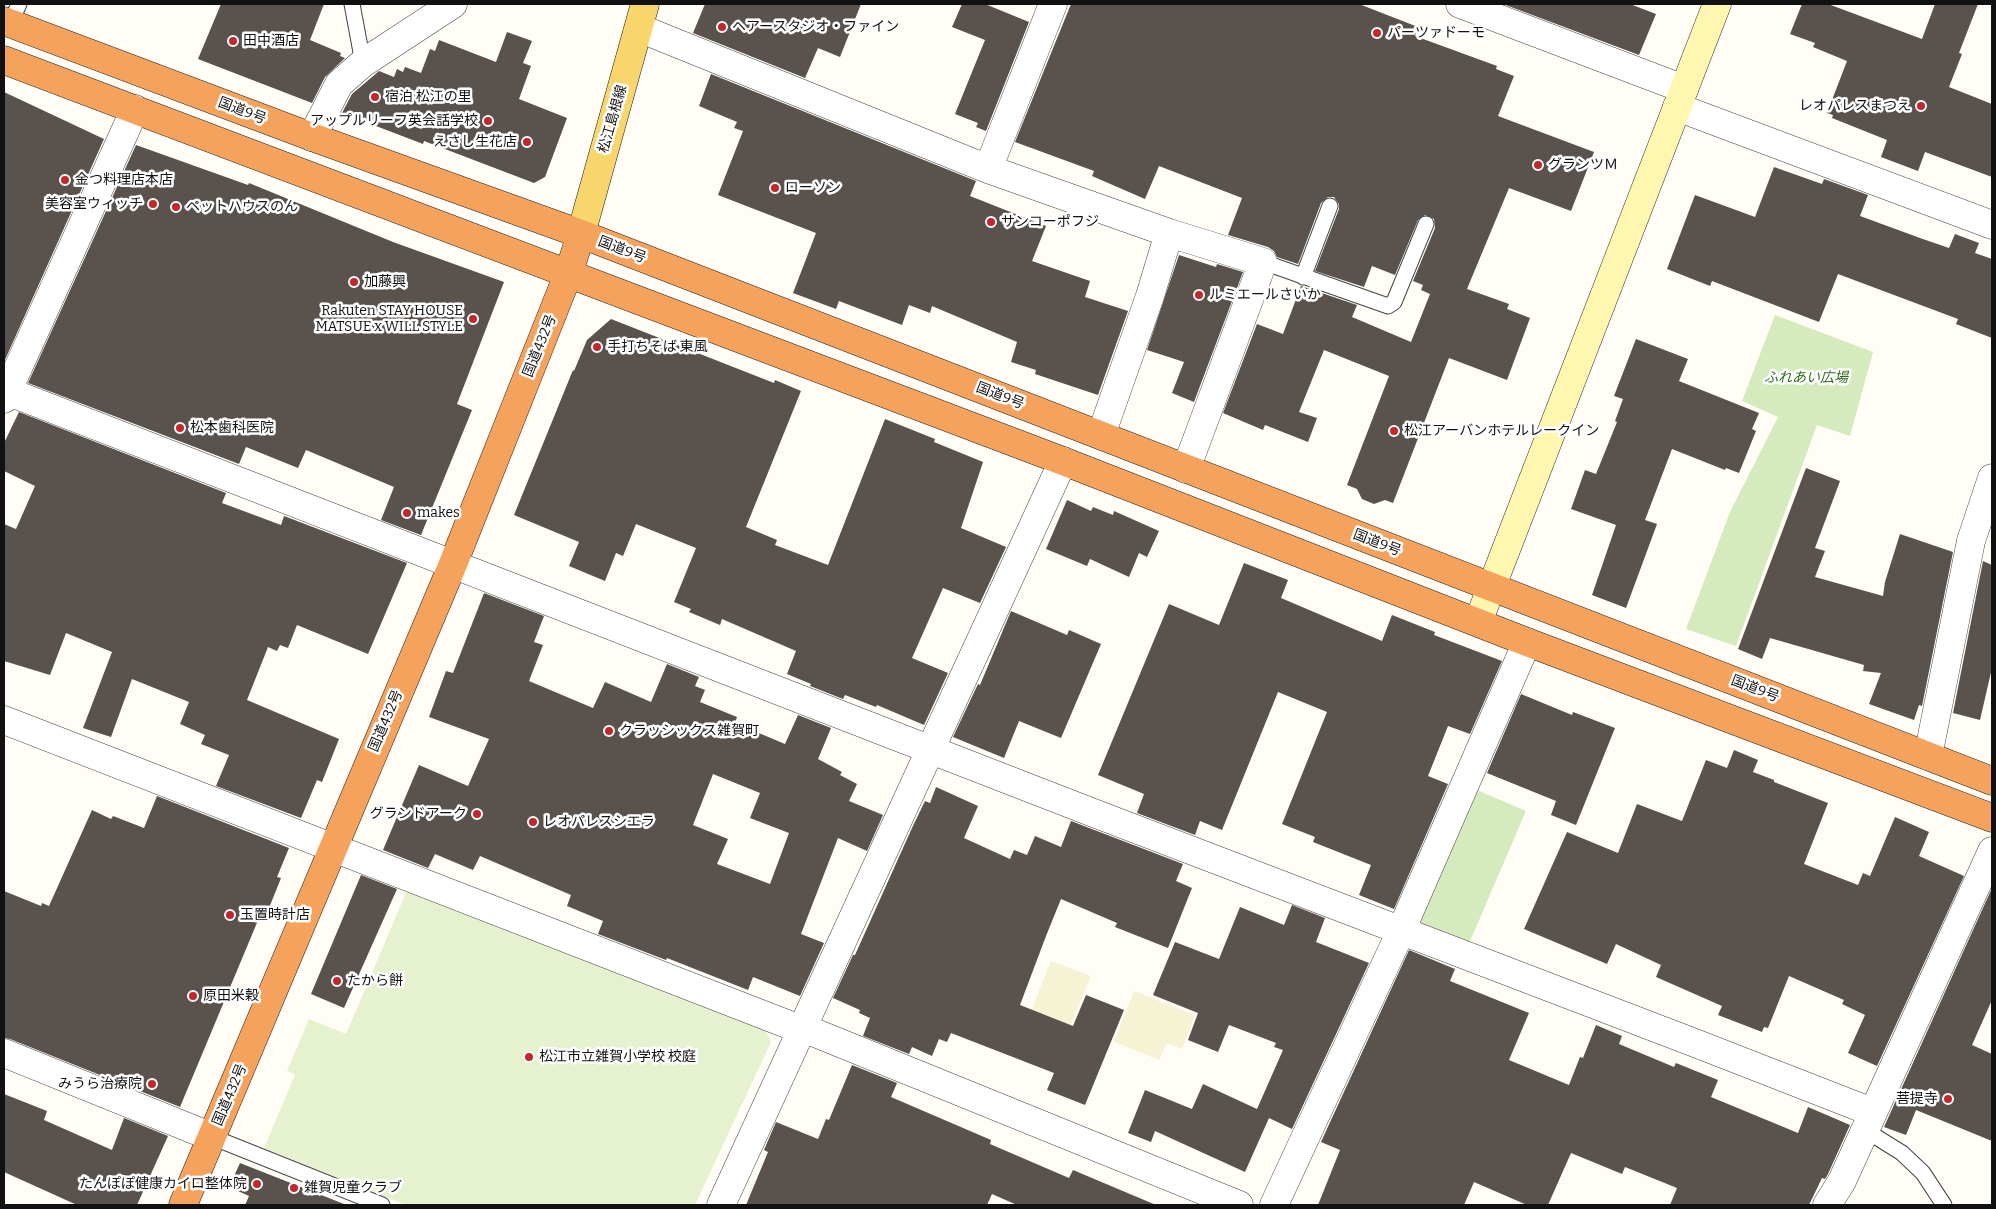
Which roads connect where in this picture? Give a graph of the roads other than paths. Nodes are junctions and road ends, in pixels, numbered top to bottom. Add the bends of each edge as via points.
1 (352, 4) edge
2 (453, 4) edge
3 (1054, 4) edge
4 (1460, 4) edge
5 (1717, 4) edge
6 (11, 16) edge
7 (642, 16) edge
8 (4, 60) edge
9 (363, 63) junction
10 (1680, 98) junction
11 (135, 109) junction
12 (312, 138) junction
13 (988, 170) junction
14 (1330, 206) dead end
15 (1426, 224) dead end
16 (1992, 225) edge
17 (1168, 233) junction
18 (581, 234) junction
19 (1263, 262) junction
20 (569, 272) junction
21 (1303, 276) junction
22 (5, 393) edge
23 (1101, 435) junction
24 (1063, 461) junction
25 (1186, 469) junction
26 (1992, 478) edge
27 (452, 564) junction
28 (1492, 587) junction
29 (1478, 622) junction
30 (1527, 642) junction
31 (4, 720) edge
32 (931, 749) junction
33 (1928, 756) junction
34 (1992, 781) edge
35 (1992, 818) edge
36 (333, 849) junction
37 (1992, 851) edge
38 (1401, 931) junction
39 (803, 1028) junction
40 (4, 1053) edge
41 (1869, 1121) junction
42 (212, 1137) junction
43 (183, 1205) edge
44 (382, 1205) edge
45 (721, 1205) edge
46 (1238, 1205) edge
47 (1274, 1205) edge
48 (1827, 1205) edge
49 (1944, 1205) edge

1 - 9 lane
2 - 9 street
3 - 13 street
4 - 10 street
5 - 10 street
6 - 12 highway, 国道9号
7 - 13 street
7 - 18 main road, 松江島根線
8 - 11 highway
9 - 12 street via 339,84
10 - 16 street
10 - 28 street
11 - 20 highway
11 - 22 street
12 - 18 highway, 国道9号
13 - 17 street
14 - 21 lane
15 - 21 lane via 1394,302 1388,306
17 - 19 street
17 - 23 street via 1150,296
18 - 20 highway, 国道432号
18 - 23 highway, 国道9号
19 - 21 lane
19 - 25 street
20 - 24 highway
20 - 27 highway, 国道432号
22 - 27 street
23 - 25 highway, 国道9号
24 - 29 highway
24 - 32 street
25 - 28 highway, 国道9号
26 - 33 street via 1971,540
27 - 32 street
27 - 36 highway, 国道432号
28 - 29 street
28 - 33 highway, 国道9号
29 - 30 highway
30 - 35 highway
30 - 38 street
31 - 36 street
32 - 38 street
32 - 39 street
33 - 34 highway, 国道9号
36 - 39 street
36 - 42 highway, 国道432号
37 - 41 street
38 - 41 street via 1695,1042
38 - 47 street
39 - 45 street
39 - 46 street
40 - 42 street
41 - 48 street via 1842,1181
41 - 49 lane via 1924,1173
42 - 43 highway, 国道432号
42 - 44 lane

